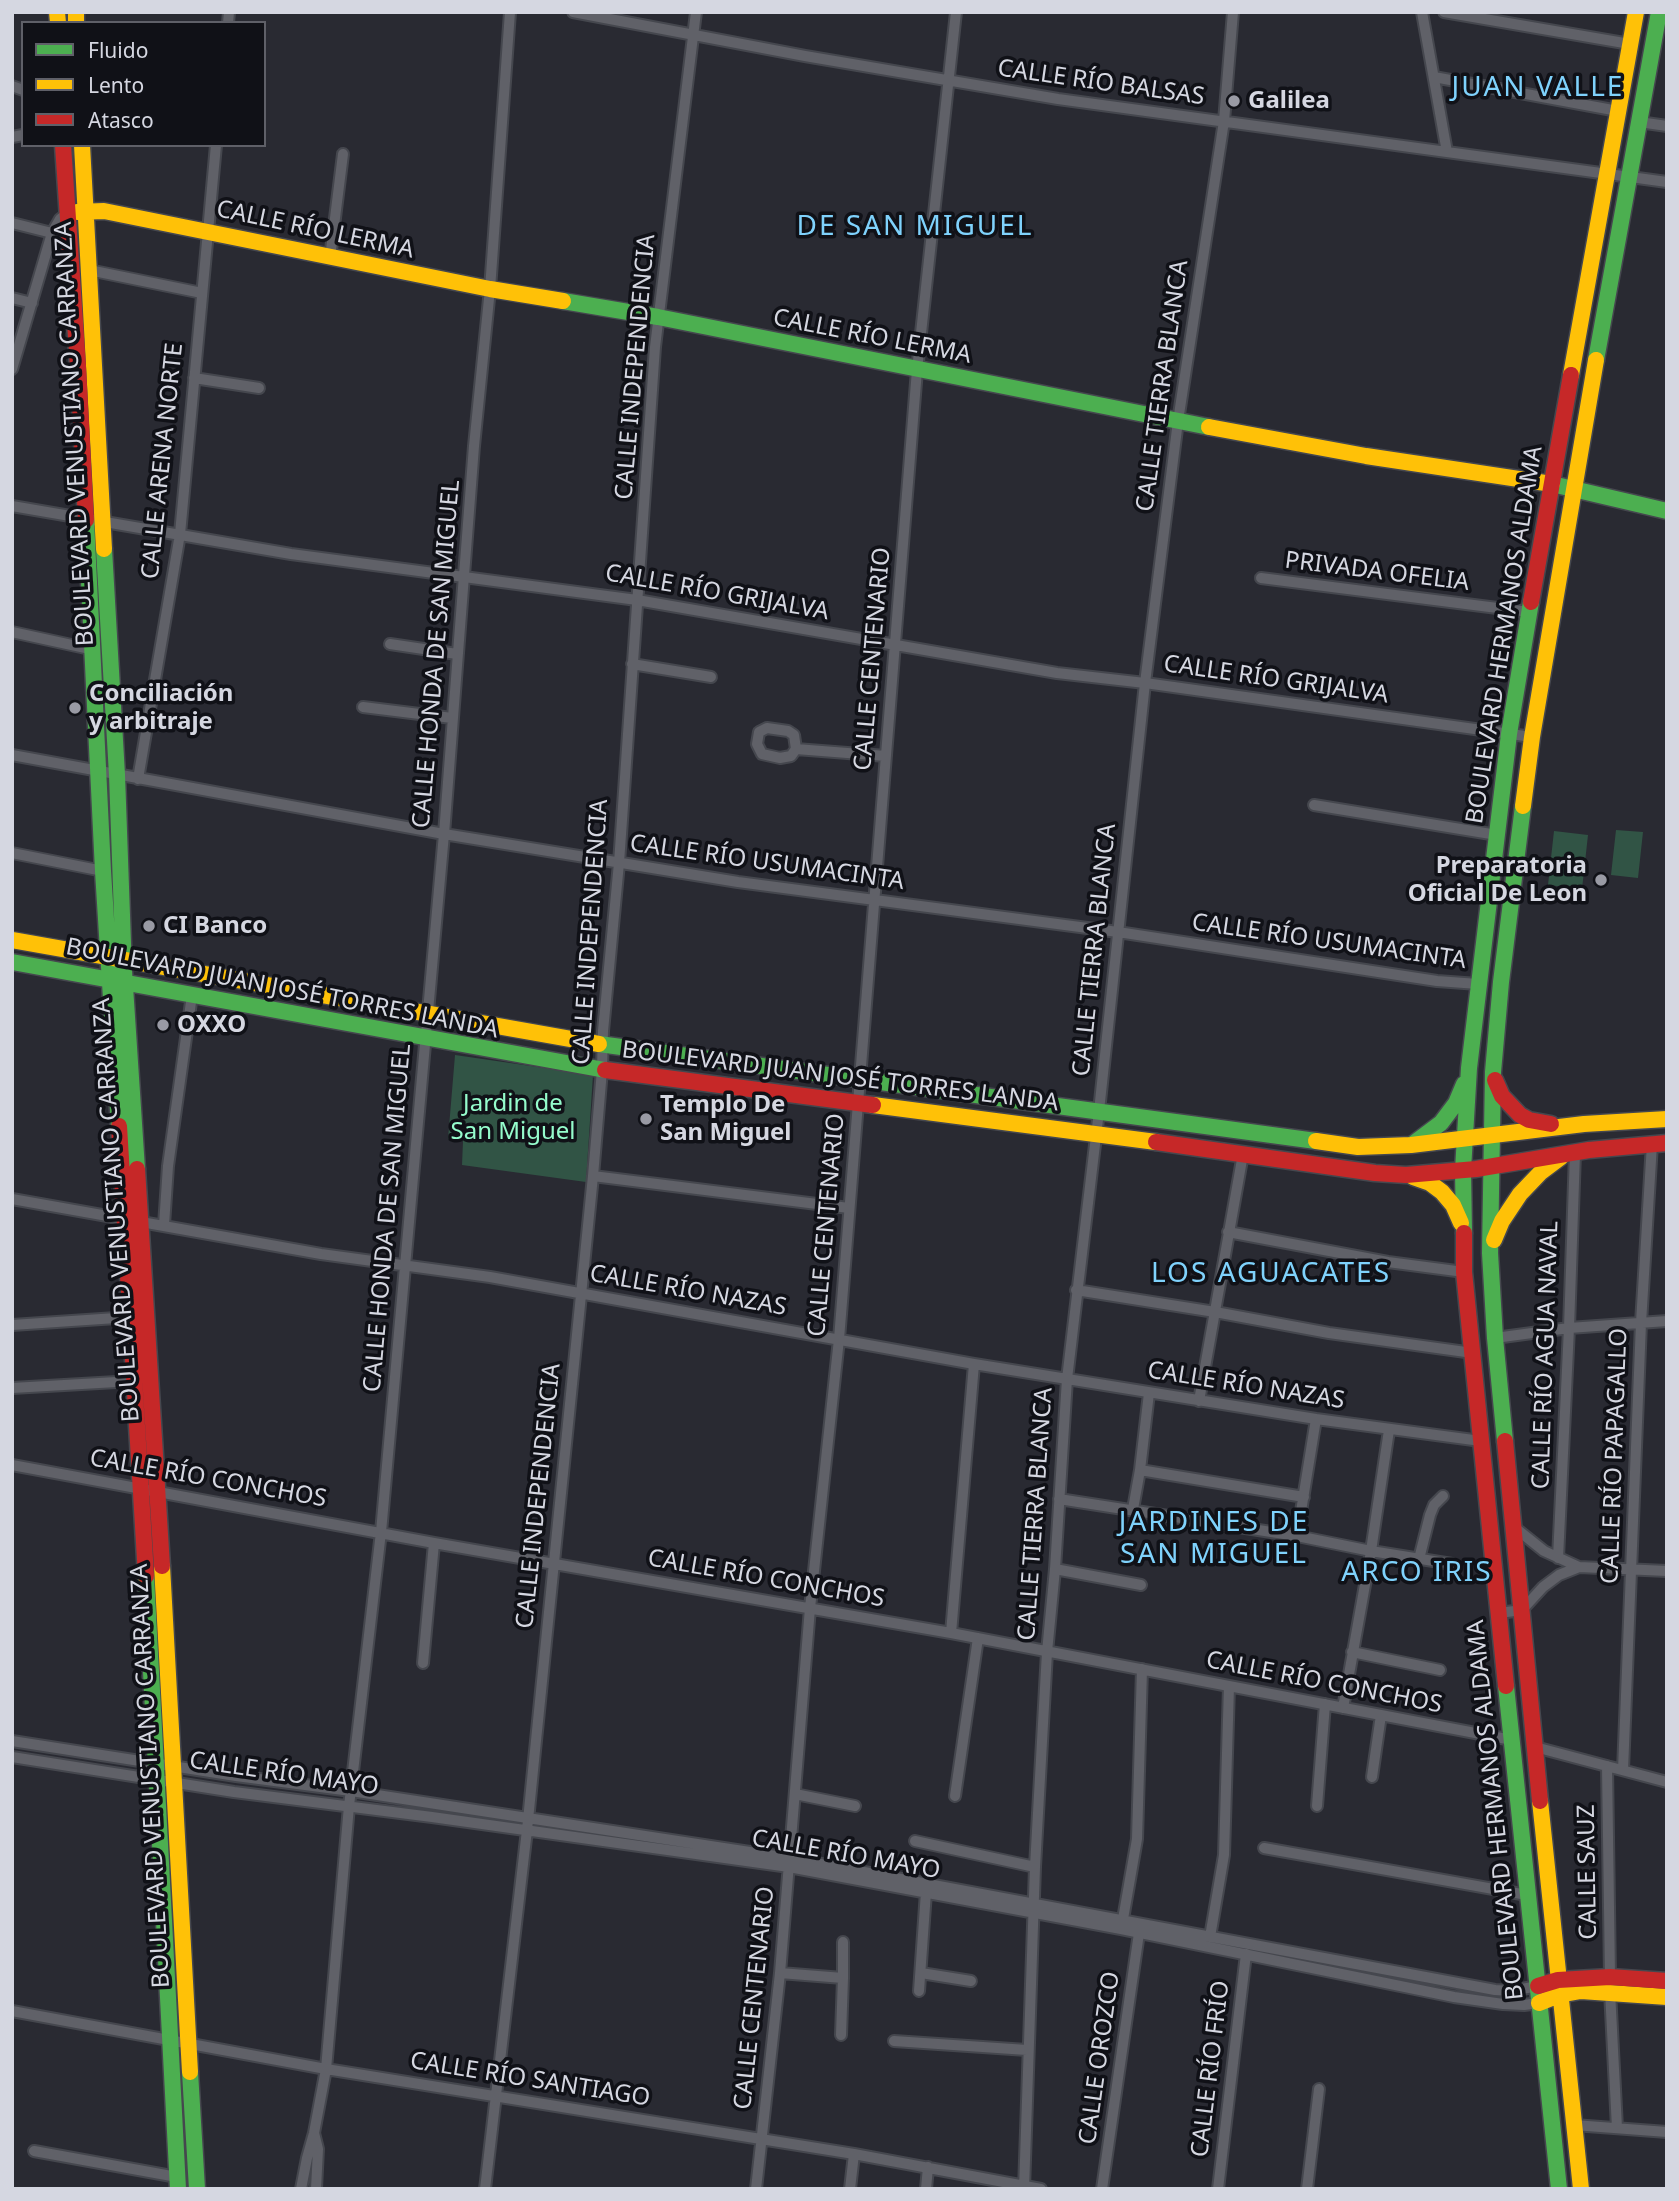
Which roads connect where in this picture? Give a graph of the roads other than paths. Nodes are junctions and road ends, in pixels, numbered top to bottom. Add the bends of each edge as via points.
1 (510, 12) edge
2 (573, 12) edge
3 (696, 12) edge
4 (956, 12) edge
5 (1233, 12) edge
6 (1422, 12) edge
7 (1444, 12) edge
8 (1636, 12) edge
9 (1659, 12) edge
10 (694, 34) junction
11 (1661, 36) edge
12 (1630, 44) junction
13 (1434, 77) junction
14 (948, 81) junction
15 (1618, 111) junction
16 (1223, 121) junction
17 (1639, 122) junction
18 (1667, 125) edge
19 (63, 147) edge
20 (82, 147) edge
21 (216, 147) edge
22 (1447, 152) junction
23 (344, 154) dead end
24 (1607, 174) junction
25 (1629, 176) junction
26 (1667, 182) edge
27 (86, 211) junction
28 (68, 214) junction
29 (12, 223) edge
30 (209, 232) junction
31 (52, 233) junction
32 (330, 258) junction
33 (89, 270) junction
34 (490, 289) junction
35 (202, 293) junction
36 (12, 298) edge
37 (32, 303) junction
38 (658, 317) junction
39 (12, 369) edge
40 (918, 370) junction
41 (194, 378) junction
42 (259, 388) dead end
43 (1178, 421) junction
44 (1551, 484) junction
45 (1573, 489) junction
46 (12, 506) edge
47 (1667, 511) edge
48 (85, 519) junction
49 (102, 522) junction
50 (180, 534) junction
51 (465, 577) junction
52 (1261, 578) dead end
53 (637, 600) junction
54 (1529, 612) junction
55 (12, 632) edge
56 (390, 644) dead end
57 (895, 644) junction
58 (90, 649) junction
59 (457, 654) junction
60 (632, 664) junction
61 (712, 677) dead end
62 (1145, 683) junction
63 (363, 707) dead end
64 (452, 719) junction
65 (1509, 734) junction
66 (1532, 737) junction
67 (796, 749) dead end
68 (12, 755) edge
69 (886, 756) junction
70 (98, 770) junction
71 (117, 775) junction
72 (138, 779) junction
73 (1314, 805) dead end
74 (444, 834) junction
75 (1497, 835) junction
76 (12, 853) edge
77 (619, 863) junction
78 (103, 871) junction
79 (874, 899) junction
80 (1118, 932) junction
81 (12, 940) edge
82 (116, 958) junction
83 (12, 962) edge
84 (117, 982) junction
85 (1478, 984) junction
86 (192, 995) junction
87 (428, 1014) junction
88 (425, 1039) junction
89 (602, 1045) junction
90 (1469, 1068) junction
91 (602, 1070) junction
92 (1493, 1072) junction
93 (861, 1080) junction
94 (858, 1103) junction
95 (1099, 1111) junction
96 (1667, 1119) edge
97 (1572, 1126) junction
98 (1096, 1133) junction
99 (1492, 1136) junction
100 (1465, 1139) junction
101 (1659, 1144) edge
102 (1411, 1145) junction
103 (1243, 1154) junction
104 (1570, 1154) junction
105 (1491, 1167) junction
106 (1463, 1170) junction
107 (1406, 1175) junction
108 (593, 1176) junction
109 (12, 1199) edge
110 (849, 1208) junction
111 (124, 1217) junction
112 (141, 1221) junction
113 (164, 1225) junction
114 (1462, 1226) junction
115 (1228, 1232) junction
116 (1490, 1253) junction
117 (405, 1265) junction
118 (1464, 1272) junction
119 (1076, 1290) junction
120 (582, 1293) junction
121 (1215, 1312) junction
122 (131, 1317) junction
123 (1667, 1321) edge
124 (1641, 1323) junction
125 (12, 1325) edge
126 (1569, 1328) junction
127 (1495, 1338) junction
128 (839, 1339) junction
129 (1473, 1353) junction
130 (974, 1364) junction
131 (1067, 1379) junction
132 (134, 1381) junction
133 (12, 1388) edge
134 (1149, 1392) junction
135 (1199, 1401) junction
136 (1316, 1419) junction
137 (1390, 1430) junction
138 (1481, 1441) junction
139 (12, 1465) edge
140 (1140, 1470) junction
141 (141, 1488) junction
142 (158, 1491) junction
143 (1443, 1496) dead end
144 (1304, 1497) junction
145 (1059, 1499) junction
146 (1133, 1509) junction
147 (1514, 1527) junction
148 (381, 1532) junction
149 (1297, 1536) junction
150 (434, 1543) junction
151 (1371, 1551) junction
152 (1419, 1559) junction
153 (1558, 1559) junction
154 (554, 1563) junction
155 (1452, 1564) dead end
156 (1579, 1567) junction
157 (1055, 1569) junction
158 (1631, 1570) junction
159 (1667, 1571) edge
160 (1141, 1585) dead end
161 (810, 1608) junction
162 (1522, 1610) junction
163 (1499, 1613) junction
164 (951, 1633) junction
165 (978, 1637) junction
166 (1047, 1652) junction
167 (1352, 1652) junction
168 (423, 1663) dead end
169 (1142, 1670) junction
170 (1440, 1670) dead end
171 (1229, 1686) junction
172 (1325, 1704) junction
173 (1343, 1708) junction
174 (1381, 1715) junction
175 (1512, 1740) junction
176 (12, 1741) edge
177 (1535, 1747) junction
178 (12, 1757) edge
179 (1607, 1766) junction
180 (1623, 1770) junction
181 (155, 1771) junction
182 (175, 1774) junction
183 (236, 1776) junction
184 (1372, 1777) dead end
185 (1667, 1782) edge
186 (351, 1791) junction
187 (234, 1792) junction
188 (794, 1794) junction
189 (955, 1796) dead end
190 (349, 1806) junction
191 (855, 1806) dead end
192 (1317, 1806) dead end
193 (527, 1824) junction
194 (915, 1841) dead end
195 (1264, 1848) dead end
196 (789, 1862) junction
197 (1035, 1867) junction
198 (926, 1892) junction
199 (1527, 1895) junction
200 (1033, 1907) junction
201 (1123, 1919) junction
202 (1139, 1933) junction
203 (1210, 1937) junction
204 (843, 1942) dead end
205 (1246, 1954) junction
206 (780, 1973) junction
207 (920, 1973) junction
208 (844, 1978) junction
209 (971, 1981) dead end
210 (1667, 1981) edge
211 (1457, 1983) junction
212 (1610, 1984) junction
213 (1538, 1986) junction
214 (1559, 1988) junction
215 (919, 1991) dead end
216 (1454, 1997) junction
217 (1667, 1997) edge
218 (1539, 2003) junction
219 (12, 2011) edge
220 (841, 2035) dead end
221 (169, 2041) junction
222 (894, 2041) dead end
223 (189, 2045) junction
224 (1027, 2050) junction
225 (326, 2069) junction
226 (1319, 2089) dead end
227 (496, 2095) junction
228 (1574, 2125) junction
229 (1617, 2128) junction
230 (1667, 2132) edge
231 (314, 2133) junction
232 (762, 2140) junction
233 (34, 2151) dead end
234 (854, 2154) junction
235 (928, 2167) junction
236 (177, 2183) edge
237 (1024, 2187) edge
238 (197, 2189) edge
239 (302, 2189) edge
240 (316, 2189) edge
241 (485, 2189) edge
242 (756, 2189) edge
243 (850, 2189) edge
244 (926, 2189) edge
245 (1041, 2189) edge
246 (1102, 2189) edge
247 (1218, 2189) edge
248 (1307, 2189) edge
249 (1559, 2189) edge
250 (1581, 2189) edge

1 - 34 street, CALLE HONDA DE SAN MIGUEL
2 - 10 street, CALLE RÍO BALSAS
3 - 10 street, CALLE INDEPENDENCIA
4 - 14 street, CALLE CENTENARIO
5 - 16 street, CALLE TIERRA BLANCA
6 - 13 street
7 - 12 street
8 - 12 main road, BOULEVARD HERMANOS ALDAMA
9 - 11 main road, BOULEVARD HERMANOS ALDAMA
10 - 14 street, CALLE RÍO BALSAS
10 - 38 street, CALLE INDEPENDENCIA
11 - 17 main road, BOULEVARD HERMANOS ALDAMA
12 - 15 main road, BOULEVARD HERMANOS ALDAMA
13 - 15 street
13 - 22 street
14 - 16 street, CALLE RÍO BALSAS
14 - 40 street, CALLE CENTENARIO
15 - 24 main road, BOULEVARD HERMANOS ALDAMA
16 - 22 street, CALLE RÍO BALSAS
16 - 43 street, CALLE TIERRA BLANCA
17 - 18 street
17 - 25 main road, BOULEVARD HERMANOS ALDAMA
19 - 28 main road, BOULEVARD VENUSTIANO CARRANZA
20 - 27 main road, BOULEVARD VENUSTIANO CARRANZA
21 - 30 street, CALLE ARENA NORTE
22 - 24 street, CALLE RÍO BALSAS
23 - 32 street
24 - 25 street, CALLE RÍO BALSAS
24 - 44 main road, BOULEVARD HERMANOS ALDAMA
25 - 26 street, CALLE RÍO BALSAS
25 - 45 main road, BOULEVARD HERMANOS ALDAMA
27 - 28 main road, CALLE RÍO LERMA
27 - 30 main road, CALLE RÍO LERMA
27 - 33 main road, BOULEVARD VENUSTIANO CARRANZA
28 - 31 street
28 - 48 main road, BOULEVARD VENUSTIANO CARRANZA
29 - 31 street
30 - 32 main road, CALLE RÍO LERMA
30 - 35 street, CALLE ARENA NORTE
31 - 37 street
32 - 34 main road, CALLE RÍO LERMA
33 - 35 street
33 - 49 main road, BOULEVARD VENUSTIANO CARRANZA
34 - 38 main road, CALLE RÍO LERMA
34 - 51 street, CALLE HONDA DE SAN MIGUEL
35 - 41 street, CALLE ARENA NORTE
36 - 37 street
37 - 39 street
38 - 40 main road, CALLE RÍO LERMA
38 - 53 street, CALLE INDEPENDENCIA
40 - 43 main road, CALLE RÍO LERMA
40 - 57 street, CALLE CENTENARIO
41 - 42 street
41 - 50 street, CALLE ARENA NORTE
43 - 44 main road, CALLE RÍO LERMA
43 - 62 street, CALLE TIERRA BLANCA
44 - 45 main road, CALLE RÍO LERMA
44 - 54 main road, BOULEVARD HERMANOS ALDAMA
45 - 47 main road, CALLE RÍO LERMA
45 - 66 main road, BOULEVARD HERMANOS ALDAMA
46 - 48 street, CALLE RÍO GRIJALVA
48 - 49 street, CALLE RÍO GRIJALVA
48 - 58 main road, BOULEVARD VENUSTIANO CARRANZA
49 - 50 street, CALLE RÍO GRIJALVA
49 - 71 main road, BOULEVARD VENUSTIANO CARRANZA
50 - 51 street, CALLE RÍO GRIJALVA
50 - 72 street, CALLE ARENA NORTE
51 - 53 street, CALLE RÍO GRIJALVA
51 - 59 street, CALLE HONDA DE SAN MIGUEL
52 - 54 street, PRIVADA OFELIA
53 - 57 street, CALLE RÍO GRIJALVA
53 - 60 street, CALLE INDEPENDENCIA
54 - 65 main road, BOULEVARD HERMANOS ALDAMA
55 - 58 street
56 - 59 street
57 - 62 street, CALLE RÍO GRIJALVA via 1057,673
57 - 69 street, CALLE CENTENARIO
58 - 70 main road, BOULEVARD VENUSTIANO CARRANZA
59 - 64 street, CALLE HONDA DE SAN MIGUEL
60 - 61 street
60 - 77 street, CALLE INDEPENDENCIA
62 - 65 street, CALLE RÍO GRIJALVA
62 - 80 street, CALLE TIERRA BLANCA
63 - 64 street
64 - 74 street, CALLE HONDA DE SAN MIGUEL
65 - 66 street, CALLE RÍO GRIJALVA
65 - 75 main road, BOULEVARD HERMANOS ALDAMA
66 - 92 main road, BOULEVARD HERMANOS ALDAMA
67 - 69 street
68 - 70 street, CALLE RÍO USUMACINTA
69 - 79 street, CALLE CENTENARIO
70 - 71 street, CALLE RÍO USUMACINTA
70 - 78 main road, BOULEVARD VENUSTIANO CARRANZA
71 - 72 street, CALLE RÍO USUMACINTA
71 - 82 main road, BOULEVARD VENUSTIANO CARRANZA
72 - 74 street, CALLE RÍO USUMACINTA
73 - 75 street
74 - 77 street, CALLE RÍO USUMACINTA
74 - 87 street, CALLE HONDA DE SAN MIGUEL
75 - 85 main road, BOULEVARD HERMANOS ALDAMA
76 - 78 street
77 - 79 street, CALLE RÍO USUMACINTA
77 - 89 street, CALLE INDEPENDENCIA
78 - 82 main road, BOULEVARD VENUSTIANO CARRANZA
79 - 80 street, CALLE RÍO USUMACINTA
79 - 93 street, CALLE CENTENARIO
80 - 85 street, CALLE RÍO USUMACINTA
80 - 95 street, CALLE TIERRA BLANCA
81 - 82 main road, BOULEVARD JUAN JOSÉ TORRES LANDA
82 - 84 main road, BOULEVARD VENUSTIANO CARRANZA
82 - 87 main road, BOULEVARD JUAN JOSÉ TORRES LANDA
83 - 84 main road, BOULEVARD JUAN JOSÉ TORRES LANDA
84 - 86 main road, BOULEVARD JUAN JOSÉ TORRES LANDA
84 - 111 main road, BOULEVARD VENUSTIANO CARRANZA
84 - 112 main road, BOULEVARD VENUSTIANO CARRANZA
85 - 90 main road, BOULEVARD HERMANOS ALDAMA
86 - 88 main road, BOULEVARD JUAN JOSÉ TORRES LANDA
86 - 113 street
87 - 88 street, CALLE HONDA DE SAN MIGUEL
87 - 89 main road, BOULEVARD JUAN JOSÉ TORRES LANDA
88 - 91 main road, BOULEVARD JUAN JOSÉ TORRES LANDA
88 - 117 street, CALLE HONDA DE SAN MIGUEL
89 - 91 street, CALLE INDEPENDENCIA
89 - 93 main road, BOULEVARD JUAN JOSÉ TORRES LANDA
90 - 100 main road, BOULEVARD HERMANOS ALDAMA
90 - 102 main road via 1449,1114
91 - 94 main road, BOULEVARD JUAN JOSÉ TORRES LANDA
91 - 108 street, CALLE INDEPENDENCIA
92 - 97 main road via 1502,1096 1520,1115
92 - 99 main road, BOULEVARD HERMANOS ALDAMA
93 - 94 street, CALLE CENTENARIO
93 - 95 main road, BOULEVARD JUAN JOSÉ TORRES LANDA
94 - 98 main road, BOULEVARD JUAN JOSÉ TORRES LANDA
94 - 110 street, CALLE CENTENARIO
95 - 98 street, CALLE TIERRA BLANCA
95 - 102 main road, BOULEVARD JUAN JOSÉ TORRES LANDA via 1358,1147
96 - 97 main road, BOULEVARD JUAN JOSÉ TORRES LANDA
97 - 99 main road, BOULEVARD JUAN JOSÉ TORRES LANDA
98 - 103 main road, BOULEVARD JUAN JOSÉ TORRES LANDA
98 - 119 street, CALLE TIERRA BLANCA
99 - 100 main road, BOULEVARD JUAN JOSÉ TORRES LANDA
99 - 105 main road, BOULEVARD HERMANOS ALDAMA
100 - 102 main road, BOULEVARD JUAN JOSÉ TORRES LANDA
100 - 106 main road, BOULEVARD HERMANOS ALDAMA
101 - 104 main road, BOULEVARD JUAN JOSÉ TORRES LANDA
101 - 124 street, CALLE RÍO PAPAGALLO
103 - 107 main road, BOULEVARD JUAN JOSÉ TORRES LANDA
103 - 115 street
104 - 105 main road, BOULEVARD JUAN JOSÉ TORRES LANDA
104 - 116 main road via 1541,1172 1520,1194 1502,1221
104 - 126 street, CALLE RÍO AGUA NAVAL
105 - 106 main road, BOULEVARD JUAN JOSÉ TORRES LANDA
105 - 116 main road, BOULEVARD HERMANOS ALDAMA
106 - 107 main road, BOULEVARD JUAN JOSÉ TORRES LANDA
106 - 114 main road, BOULEVARD HERMANOS ALDAMA
107 - 114 main road via 1442,1192
108 - 110 street
108 - 120 street, CALLE INDEPENDENCIA
109 - 111 street, CALLE RÍO NAZAS
110 - 128 street, CALLE CENTENARIO
111 - 112 street, CALLE RÍO NAZAS
111 - 122 main road, BOULEVARD VENUSTIANO CARRANZA
112 - 113 street, CALLE RÍO NAZAS
112 - 142 main road, BOULEVARD VENUSTIANO CARRANZA
113 - 117 street, CALLE RÍO NAZAS
114 - 118 main road, BOULEVARD HERMANOS ALDAMA
115 - 118 street
115 - 121 street
116 - 127 main road, BOULEVARD HERMANOS ALDAMA
117 - 120 street, CALLE RÍO NAZAS
117 - 148 street, CALLE HONDA DE SAN MIGUEL
118 - 129 main road, BOULEVARD HERMANOS ALDAMA
119 - 121 street
119 - 131 street, CALLE TIERRA BLANCA
120 - 128 street, CALLE RÍO NAZAS
120 - 154 street, CALLE INDEPENDENCIA
121 - 129 street
121 - 135 street
122 - 125 street
122 - 132 main road, BOULEVARD VENUSTIANO CARRANZA
123 - 124 street
124 - 126 street
124 - 158 street, CALLE RÍO PAPAGALLO
126 - 127 street
126 - 153 street, CALLE RÍO AGUA NAVAL
127 - 147 main road, BOULEVARD HERMANOS ALDAMA
128 - 130 street, CALLE RÍO NAZAS
128 - 161 street, CALLE CENTENARIO
129 - 138 main road, BOULEVARD HERMANOS ALDAMA
130 - 131 street, CALLE RÍO NAZAS
130 - 164 street
131 - 134 street, CALLE RÍO NAZAS
131 - 145 street, CALLE TIERRA BLANCA
132 - 133 street
132 - 141 main road, BOULEVARD VENUSTIANO CARRANZA
134 - 135 street, CALLE RÍO NAZAS
134 - 140 street
135 - 136 street, CALLE RÍO NAZAS
136 - 137 street, CALLE RÍO NAZAS
136 - 144 street
137 - 138 street, CALLE RÍO NAZAS
137 - 151 street
138 - 163 main road, BOULEVARD HERMANOS ALDAMA
139 - 141 street, CALLE RÍO CONCHOS
140 - 144 street
140 - 146 street
141 - 142 street, CALLE RÍO CONCHOS
141 - 181 main road, BOULEVARD VENUSTIANO CARRANZA
142 - 148 street, CALLE RÍO CONCHOS
142 - 182 main road, BOULEVARD VENUSTIANO CARRANZA
143 - 152 street via 1430,1515
144 - 149 street
145 - 146 street
145 - 157 street, CALLE TIERRA BLANCA
146 - 149 street
147 - 153 street
147 - 162 main road, BOULEVARD HERMANOS ALDAMA
148 - 150 street, CALLE RÍO CONCHOS
148 - 186 street, CALLE HONDA DE SAN MIGUEL
149 - 151 street
150 - 154 street, CALLE RÍO CONCHOS
150 - 168 street
151 - 152 street
151 - 167 street
152 - 155 street
153 - 156 street
154 - 161 street, CALLE RÍO CONCHOS
154 - 193 street, CALLE INDEPENDENCIA
156 - 158 street
156 - 162 street via 1543,1587
157 - 160 street
157 - 166 street, CALLE TIERRA BLANCA
158 - 159 street
158 - 180 street, CALLE RÍO PAPAGALLO
161 - 164 street, CALLE RÍO CONCHOS
161 - 188 street, CALLE CENTENARIO
162 - 163 street
162 - 177 main road, BOULEVARD HERMANOS ALDAMA
163 - 175 main road, BOULEVARD HERMANOS ALDAMA
164 - 165 street, CALLE RÍO CONCHOS
165 - 166 street, CALLE RÍO CONCHOS
165 - 189 street
166 - 169 street, CALLE RÍO CONCHOS
166 - 197 street, CALLE TIERRA BLANCA
167 - 170 street
167 - 173 street
169 - 171 street, CALLE RÍO CONCHOS
169 - 201 street via 1137,1839
171 - 172 street, CALLE RÍO CONCHOS
171 - 203 street via 1224,1855
172 - 173 street, CALLE RÍO CONCHOS
172 - 192 street
173 - 174 street, CALLE RÍO CONCHOS
174 - 175 street, CALLE RÍO CONCHOS
174 - 184 street
175 - 199 main road, BOULEVARD HERMANOS ALDAMA
176 - 181 street, CALLE RÍO MAYO
177 - 179 street
177 - 214 main road, BOULEVARD HERMANOS ALDAMA
178 - 181 street, CALLE RÍO MAYO
179 - 180 street
179 - 212 street, CALLE SAUZ
180 - 185 street
181 - 182 street, CALLE RÍO MAYO
181 - 221 main road, BOULEVARD VENUSTIANO CARRANZA
182 - 183 street, CALLE RÍO MAYO
182 - 187 street, CALLE RÍO MAYO
182 - 223 main road, BOULEVARD VENUSTIANO CARRANZA
183 - 186 street, CALLE RÍO MAYO
183 - 187 street
186 - 190 street, CALLE HONDA DE SAN MIGUEL
186 - 193 street, CALLE RÍO MAYO
187 - 190 street, CALLE RÍO MAYO
188 - 191 street
188 - 196 street, CALLE CENTENARIO
190 - 193 street, CALLE RÍO MAYO
190 - 225 street, CALLE HONDA DE SAN MIGUEL
193 - 196 street, CALLE RÍO MAYO
193 - 227 street, CALLE INDEPENDENCIA
194 - 197 street
195 - 199 street
196 - 198 street, CALLE RÍO MAYO
196 - 200 street, CALLE RÍO MAYO
196 - 206 street, CALLE CENTENARIO
197 - 200 street, CALLE TIERRA BLANCA
198 - 200 street, CALLE RÍO MAYO
198 - 207 street
199 - 213 main road, BOULEVARD HERMANOS ALDAMA
200 - 201 street, CALLE RÍO MAYO
200 - 202 street, CALLE RÍO MAYO
200 - 224 street, CALLE TIERRA BLANCA
201 - 203 street, CALLE RÍO MAYO
202 - 205 street, CALLE RÍO MAYO
202 - 246 street, CALLE OROZCO
203 - 211 street, CALLE RÍO MAYO
204 - 208 street
205 - 216 street, CALLE RÍO MAYO
205 - 247 street, CALLE RÍO FRÍO
206 - 208 street
206 - 232 street, CALLE CENTENARIO
207 - 209 street
207 - 215 street
208 - 220 street
210 - 212 main road, CALLE RÍO MAYO
211 - 213 street, CALLE RÍO MAYO via 1503,1991
211 - 216 street
212 - 214 main road, CALLE RÍO MAYO
212 - 217 main road, CALLE RÍO MAYO
212 - 229 street, CALLE SAUZ
213 - 214 main road, CALLE RÍO MAYO
213 - 218 main road, BOULEVARD HERMANOS ALDAMA
214 - 218 main road, CALLE RÍO MAYO
214 - 228 main road, BOULEVARD HERMANOS ALDAMA
216 - 218 street, CALLE RÍO MAYO via 1503,2004
218 - 249 main road, BOULEVARD HERMANOS ALDAMA
219 - 221 street, CALLE RÍO SANTIAGO
221 - 223 street, CALLE RÍO SANTIAGO
221 - 236 main road, BOULEVARD VENUSTIANO CARRANZA
222 - 224 street
223 - 225 street, CALLE RÍO SANTIAGO
223 - 238 main road, BOULEVARD VENUSTIANO CARRANZA
224 - 237 street, CALLE TIERRA BLANCA
225 - 227 street, CALLE RÍO SANTIAGO
225 - 231 street, CALLE HONDA DE SAN MIGUEL
226 - 248 street
227 - 232 street, CALLE RÍO SANTIAGO
227 - 241 street, CALLE INDEPENDENCIA
228 - 229 street
228 - 250 main road, BOULEVARD HERMANOS ALDAMA
229 - 230 street
231 - 239 street, CALLE HONDA DE SAN MIGUEL
231 - 240 street, CALLE HONDA DE SAN MIGUEL
232 - 234 street, CALLE RÍO SANTIAGO
232 - 242 street, CALLE CENTENARIO
233 - 236 street
234 - 235 street, CALLE RÍO SANTIAGO
234 - 243 street
235 - 237 street, CALLE RÍO SANTIAGO
235 - 244 street
237 - 245 street, CALLE RÍO SANTIAGO

